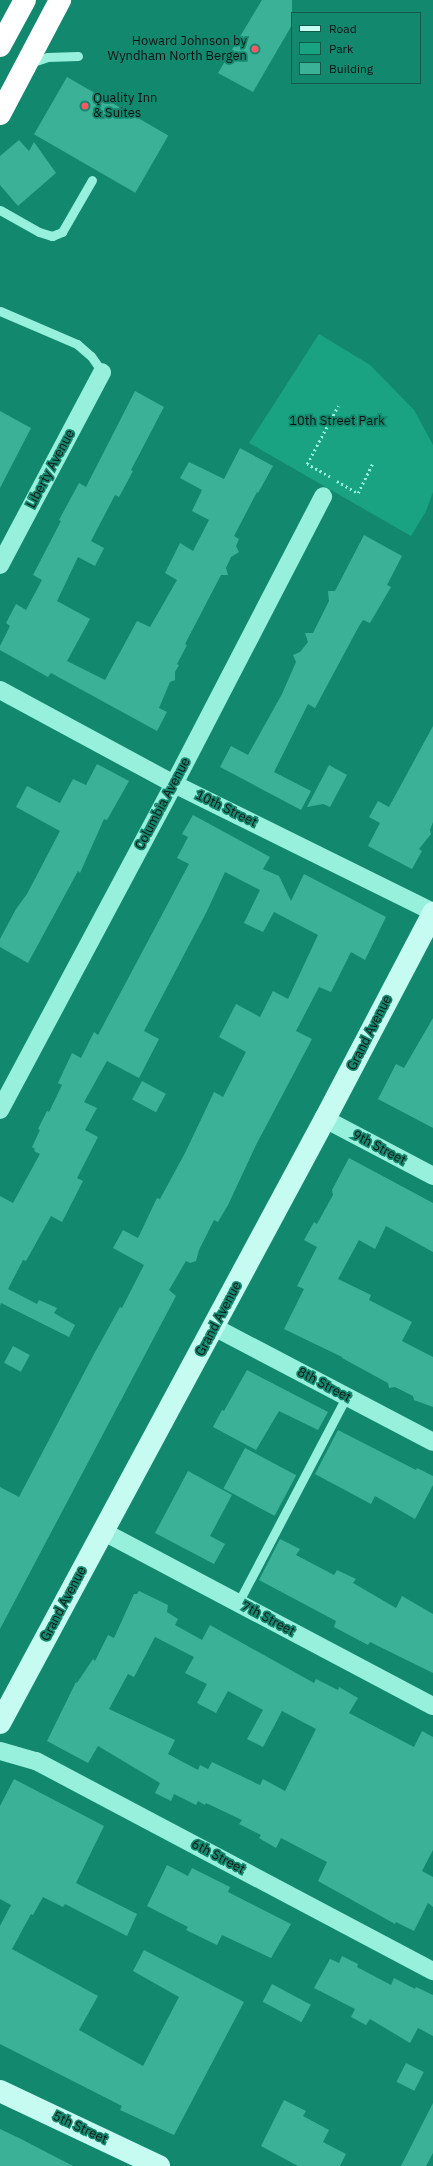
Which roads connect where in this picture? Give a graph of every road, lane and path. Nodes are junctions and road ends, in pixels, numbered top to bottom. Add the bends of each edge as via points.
1 (24, 0) edge
2 (60, 0) edge
3 (0, 46) edge
4 (78, 56) dead end
5 (27, 64) junction
6 (0, 114) edge
7 (92, 180) dead end
8 (0, 210) edge
9 (0, 311) edge
10 (102, 372) joint
11 (338, 406) dead end
12 (373, 462) dead end
13 (333, 478) junction
14 (323, 496) joint
15 (0, 565) edge
16 (0, 690) edge
17 (174, 784) junction
18 (433, 912) edge
19 (0, 1110) edge
20 (326, 1119) junction
21 (433, 1176) edge
22 (214, 1327) junction
23 (346, 1397) junction
24 (433, 1442) edge
25 (104, 1532) junction
26 (238, 1603) junction
27 (433, 1706) edge
28 (0, 1723) edge
29 (0, 1751) edge
30 (433, 1971) edge
31 (0, 2091) edge
32 (159, 2166) edge

1 - 3 highway
2 - 5 highway
4 - 5 lane via 47,57
5 - 6 highway
7 - 8 lane via 62,232 52,236 39,232
9 - 10 lane via 77,344 91,356
10 - 15 street, Liberty Avenue
11 - 13 path via 307,464
12 - 13 path via 358,493
13 - 14 path
14 - 17 street, Columbia Avenue
16 - 17 street, 10th Street
17 - 18 street, 10th Street
17 - 19 street, Columbia Avenue
18 - 20 street, Grand Avenue
20 - 21 street, 9th Street
20 - 22 street, Grand Avenue
22 - 23 street, 8th Street
22 - 25 street, Grand Avenue
23 - 24 street, 8th Street
23 - 26 lane
25 - 26 street, 7th Street
25 - 28 street, Grand Avenue
26 - 27 street, 7th Street
29 - 30 street, 6th Street via 36,1761
31 - 32 street, 5th Street

